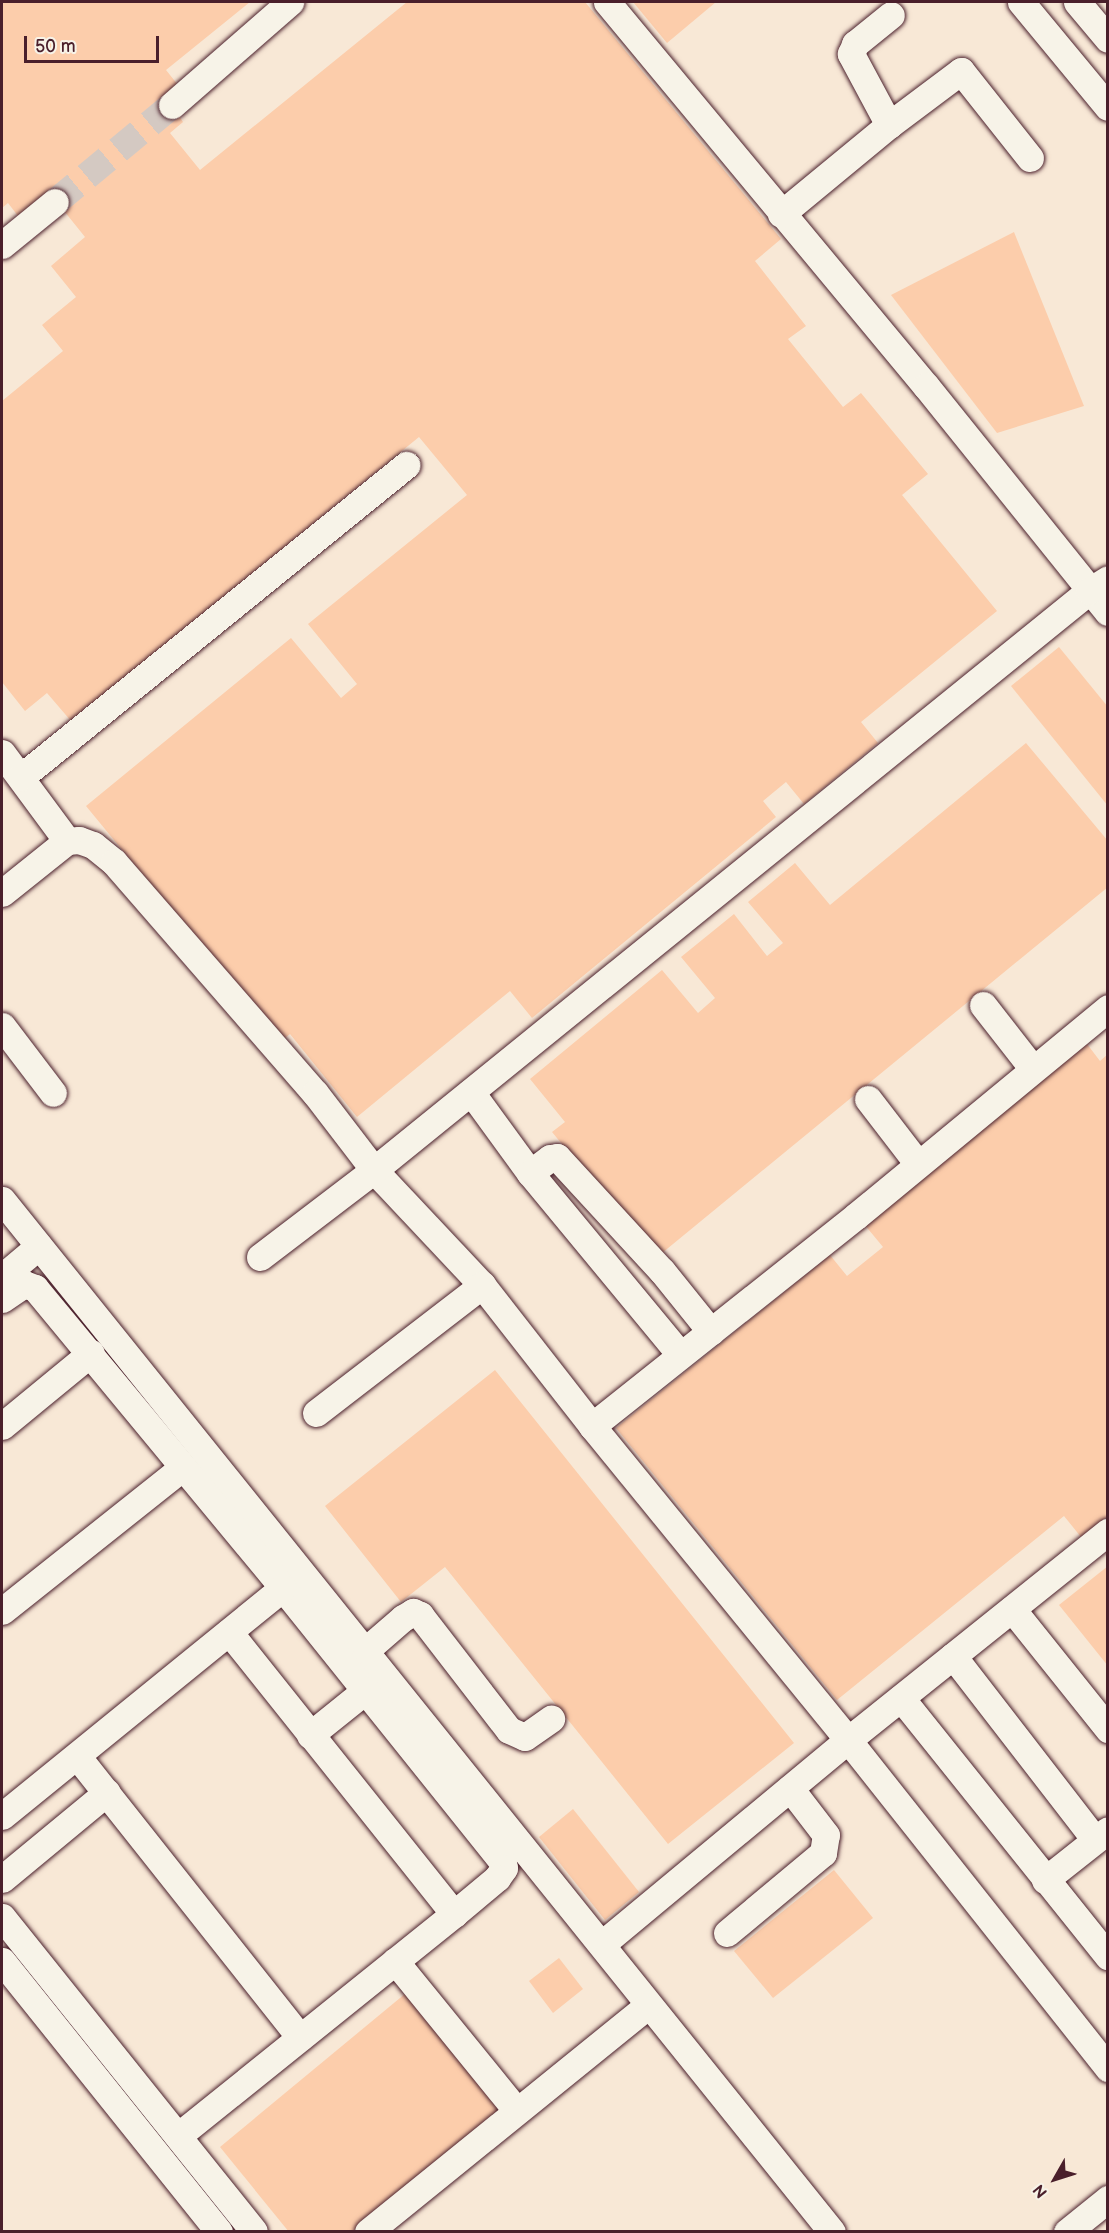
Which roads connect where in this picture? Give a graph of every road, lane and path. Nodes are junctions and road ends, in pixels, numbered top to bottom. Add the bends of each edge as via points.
1 (290, 2) edge
2 (607, 2) edge
3 (1021, 2) edge
4 (1077, 2) edge
5 (891, 15) dead end
6 (1107, 39) edge
7 (172, 105) tunnel mouth
8 (1107, 107) edge
9 (889, 125) junction
10 (1030, 158) dead end
11 (55, 202) tunnel mouth
12 (781, 214) junction
13 (2, 245) edge
14 (406, 465) dead end
15 (1098, 585) edge
16 (1107, 612) edge
17 (2, 753) edge
18 (21, 777) junction
19 (67, 841) junction
20 (2, 893) edge
21 (983, 1005) dead end
22 (1107, 1008) edge
23 (2, 1026) edge
24 (1033, 1070) junction
25 (471, 1092) junction
26 (53, 1093) dead end
27 (868, 1099) dead end
28 (918, 1164) junction
29 (374, 1170) junction
30 (530, 1173) junction
31 (2, 1200) edge
32 (39, 1246) junction
33 (260, 1257) dead end
34 (2, 1277) edge
35 (482, 1285) junction
36 (2, 1299) edge
37 (711, 1332) junction
38 (91, 1353) junction
39 (680, 1354) junction
40 (316, 1413) dead end
41 (2, 1426) edge
42 (592, 1426) junction
43 (183, 1467) junction
44 (1107, 1532) edge
45 (283, 1588) junction
46 (1012, 1609) junction
47 (2, 1611) edge
48 (229, 1632) junction
49 (366, 1650) junction
50 (953, 1656) junction
51 (366, 1690) junction
52 (901, 1698) junction
53 (550, 1719) dead end
54 (1107, 1730) edge
55 (310, 1735) junction
56 (848, 1740) junction
57 (77, 1756) junction
58 (790, 1788) junction
59 (107, 1792) junction
60 (2, 1816) edge
61 (1101, 1835) edge
62 (2, 1879) edge
63 (1045, 1880) junction
64 (454, 1914) junction
65 (2, 1917) edge
66 (728, 1933) dead end
67 (602, 1944) junction
68 (1107, 1956) edge
69 (2, 1960) edge
70 (395, 1961) junction
71 (648, 2005) junction
72 (300, 2037) junction
73 (1107, 2068) edge
74 (517, 2111) junction
75 (178, 2136) junction
76 (1107, 2199) edge
77 (244, 2228) edge
78 (219, 2232) edge
79 (368, 2232) edge
80 (832, 2232) edge
81 (1067, 2232) edge

1 - 7 street
2 - 12 street
3 - 8 street
4 - 6 street
5 - 9 street via 855,44 851,54
9 - 10 street via 962,71
9 - 12 street
11 - 13 street
12 - 15 street
14 - 18 street
15 - 16 street
15 - 25 street
17 - 18 street
18 - 19 street
19 - 20 street
19 - 29 street via 93,845 114,862 315,1093
21 - 24 street
22 - 24 street
23 - 26 street
24 - 28 street
25 - 29 street
25 - 30 street
27 - 28 street
28 - 37 street
29 - 33 street
29 - 35 street
30 - 37 street via 557,1157 662,1271
30 - 39 street
31 - 32 street
32 - 34 street
32 - 49 street
35 - 40 street
35 - 42 street
36 - 38 street via 19,1286 30,1284
37 - 39 street
38 - 41 street
38 - 43 street
39 - 42 street
42 - 56 street
43 - 45 street
43 - 47 street
44 - 46 street
45 - 48 street
45 - 51 street
46 - 50 street
46 - 54 street
48 - 55 street
48 - 57 street
49 - 53 street via 413,1612 420,1615 509,1730 525,1737
49 - 67 street
50 - 52 street
50 - 61 street
51 - 55 street
51 - 64 street via 503,1863 504,1868 496,1878
52 - 56 street
52 - 63 street
55 - 64 street
56 - 58 street
56 - 73 street
57 - 59 street
57 - 60 street
58 - 66 street via 826,1835 823,1853
58 - 67 street
59 - 62 street
59 - 72 street
61 - 63 street
63 - 68 street
64 - 70 street
65 - 75 street
67 - 71 street
69 - 78 street
70 - 72 street
70 - 74 street
71 - 74 street
71 - 80 street
72 - 75 street
74 - 79 street
75 - 77 street
76 - 81 street

